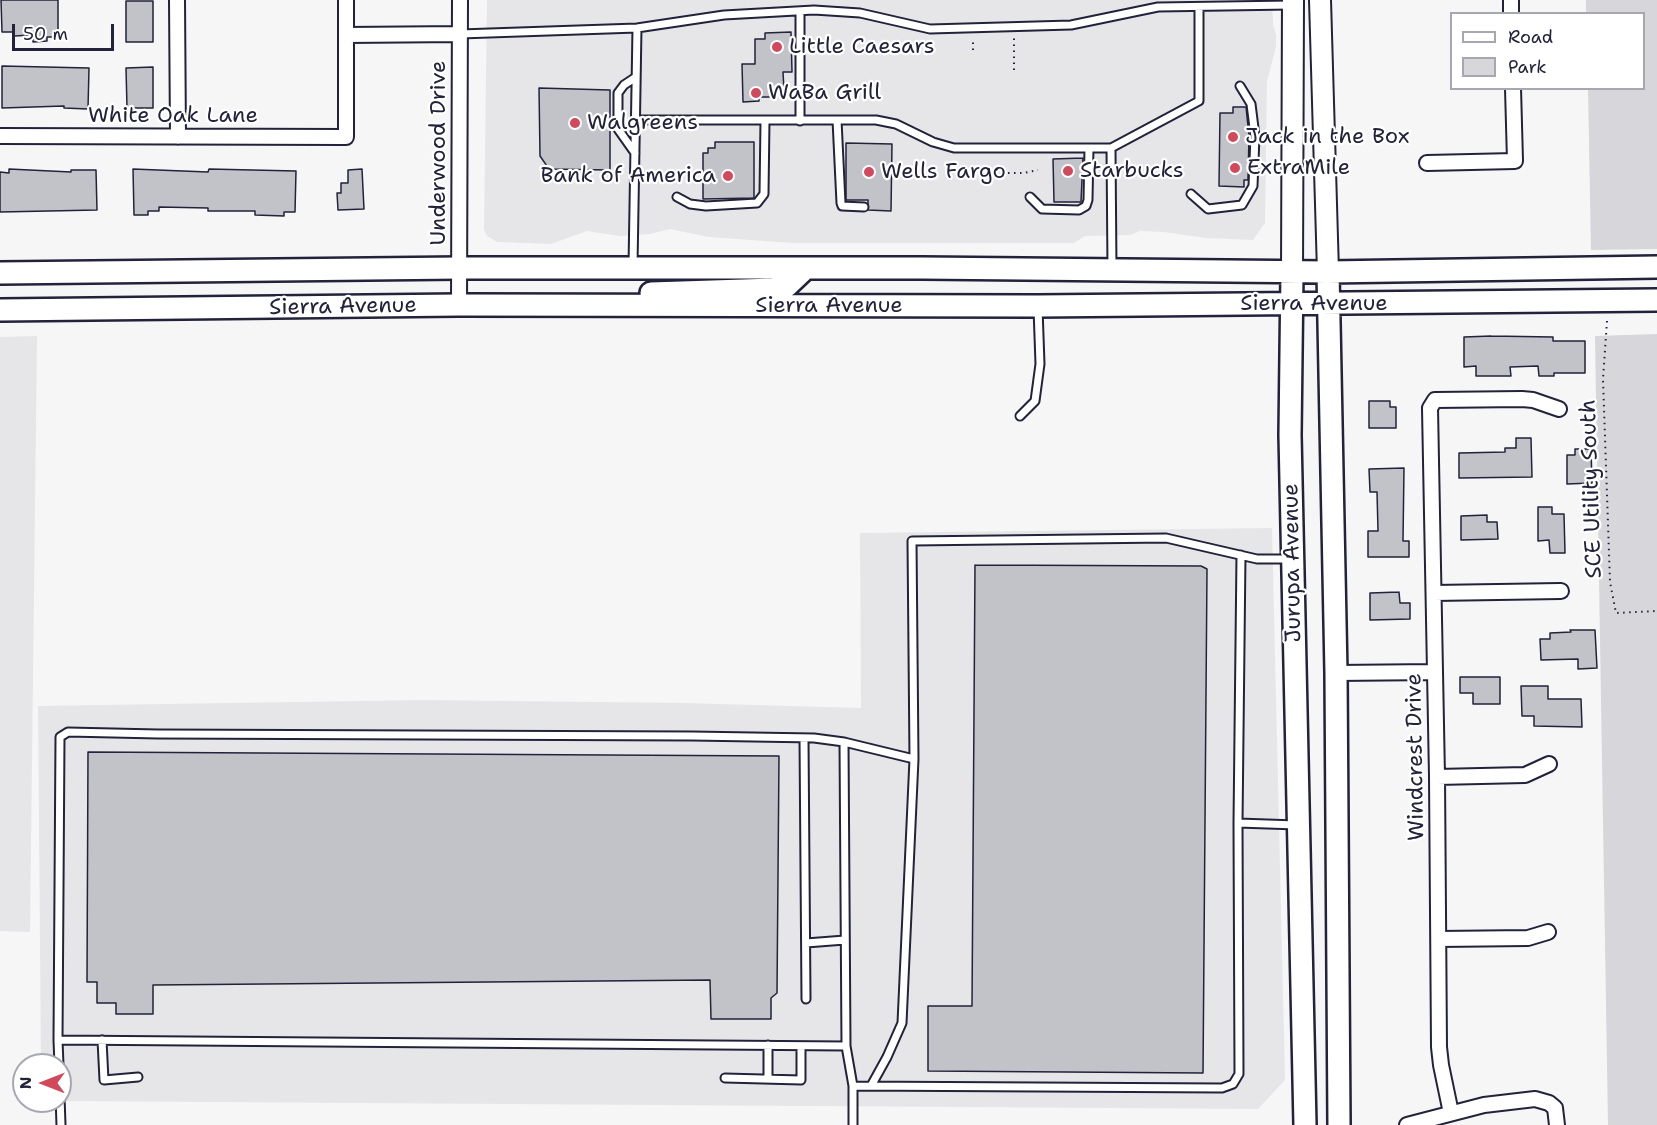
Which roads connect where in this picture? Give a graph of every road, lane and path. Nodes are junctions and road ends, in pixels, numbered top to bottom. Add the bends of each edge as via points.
1 (177, 0) edge
2 (346, 0) edge
3 (460, 0) edge
4 (1320, 0) edge
5 (1293, 2) edge
6 (1199, 7) junction
7 (800, 12) junction
8 (1014, 26) junction
9 (637, 28) junction
10 (460, 34) junction
11 (346, 35) junction
12 (1014, 70) dead end
13 (636, 77) junction
14 (1240, 86) dead end
15 (1513, 90) edge
16 (635, 120) junction
17 (837, 120) junction
18 (765, 121) junction
19 (800, 121) junction
20 (0, 136) edge
21 (178, 137) junction
22 (1089, 148) junction
23 (1111, 148) junction
24 (635, 153) junction
25 (1426, 164) dead end
26 (1038, 170) dead end
27 (1008, 173) dead end
28 (1191, 194) dead end
29 (677, 197) dead end
30 (1030, 197) dead end
31 (864, 207) dead end
32 (1657, 267) edge
33 (460, 268) junction
34 (806, 268) junction
35 (633, 269) junction
36 (1112, 270) junction
37 (1292, 272) junction
38 (1328, 272) junction
39 (0, 273) edge
40 (1657, 300) edge
41 (1291, 303) junction
42 (1330, 304) junction
43 (459, 305) junction
44 (604, 306) junction
45 (1038, 306) junction
46 (0, 310) edge
47 (1607, 321) dead end
48 (1559, 409) dead end
49 (1020, 416) dead end
50 (1241, 555) junction
51 (1292, 560) junction
52 (1561, 591) dead end
53 (1434, 594) junction
54 (1657, 611) edge
55 (1435, 672) junction
56 (1336, 673) junction
57 (804, 738) junction
58 (844, 742) junction
59 (914, 759) junction
60 (1549, 764) dead end
61 (1437, 777) junction
62 (1238, 823) junction
63 (1300, 825) junction
64 (1548, 932) dead end
65 (1438, 939) junction
66 (845, 940) junction
67 (806, 943) junction
68 (806, 999) dead end
69 (58, 1040) junction
70 (102, 1040) junction
71 (768, 1045) junction
72 (801, 1046) junction
73 (846, 1046) junction
74 (59, 1053) edge
75 (138, 1077) dead end
76 (725, 1078) dead end
77 (768, 1079) junction
78 (853, 1086) junction
79 (871, 1086) junction
80 (1451, 1113) junction
81 (853, 1125) edge
82 (1305, 1125) edge
83 (1340, 1125) edge
84 (1407, 1125) edge
85 (1557, 1125) edge

1 - 21 street
2 - 11 street
3 - 10 street, Underwood Drive
4 - 38 main road, Jurupa Avenue
5 - 6 lane
5 - 37 main road, Jurupa Avenue
6 - 8 lane via 1158,7 1071,25
6 - 23 lane via 1199,101
7 - 8 lane via 860,13 930,29
7 - 9 lane via 724,15
7 - 19 lane
8 - 12 path
9 - 10 lane
9 - 13 lane
10 - 11 street
10 - 33 street, Underwood Drive
11 - 21 street, White Oak Lane via 346,137
13 - 16 lane
13 - 24 lane via 618,93 618,129
14 - 28 lane via 1251,104 1254,125 1253,186 1242,205 1208,209
15 - 25 street via 1515,161
16 - 18 lane
16 - 24 lane
17 - 19 lane
17 - 22 lane via 887,121 954,148
17 - 31 lane via 841,203
18 - 19 lane
18 - 29 lane via 764,194 757,203 706,206
20 - 21 street, White Oak Lane
22 - 23 lane
22 - 30 lane via 1086,206 1079,210 1042,210
23 - 36 lane
24 - 35 lane
26 - 27 path
32 - 38 main road, Sierra Avenue
33 - 35 main road, Sierra Avenue
33 - 39 main road, Sierra Avenue
33 - 43 street, Underwood Drive
34 - 35 main road, Sierra Avenue
34 - 36 main road, Sierra Avenue
34 - 44 main road via 787,286 774,289 659,291
36 - 37 main road, Sierra Avenue
37 - 38 main road, Sierra Avenue
37 - 41 main road, Jurupa Avenue
38 - 42 main road, Jurupa Avenue
40 - 42 main road, Sierra Avenue
41 - 42 main road, Sierra Avenue
41 - 45 main road, Sierra Avenue
41 - 51 main road, Jurupa Avenue
42 - 56 main road, Jurupa Avenue
43 - 44 main road, Sierra Avenue
43 - 46 main road, Sierra Avenue
44 - 45 main road, Sierra Avenue
45 - 49 lane via 1040,364 1035,401
47 - 54 path, SCE Utility South via 1603,379 1610,582 1616,613
48 - 53 street, Windcrest Drive via 1522,399 1435,400 1430,412
50 - 51 lane
50 - 59 lane via 1166,538 912,541
50 - 62 lane
51 - 63 main road, Jurupa Avenue
52 - 53 street
53 - 55 street, Windcrest Drive
55 - 56 street
55 - 61 street, Windcrest Drive
56 - 83 main road, Jurupa Avenue
57 - 58 lane
57 - 67 lane
57 - 69 lane via 68,732 60,737
58 - 59 lane
58 - 66 lane
59 - 79 lane via 902,1023
60 - 61 street via 1525,775
61 - 65 street, Windcrest Drive
62 - 63 lane
62 - 79 lane via 1239,1074 1233,1084 1222,1088
63 - 82 main road, Jurupa Avenue
64 - 65 street via 1528,938
65 - 80 street, Windcrest Drive via 1439,1047
66 - 67 lane
66 - 73 lane
67 - 68 lane
69 - 70 lane
69 - 74 lane
70 - 71 lane
70 - 75 lane via 104,1080
71 - 72 lane
71 - 77 lane
72 - 73 lane
72 - 77 lane via 801,1080
73 - 78 lane
76 - 77 lane
78 - 79 lane
78 - 81 lane
80 - 84 street
80 - 85 street via 1535,1099 1555,1108

